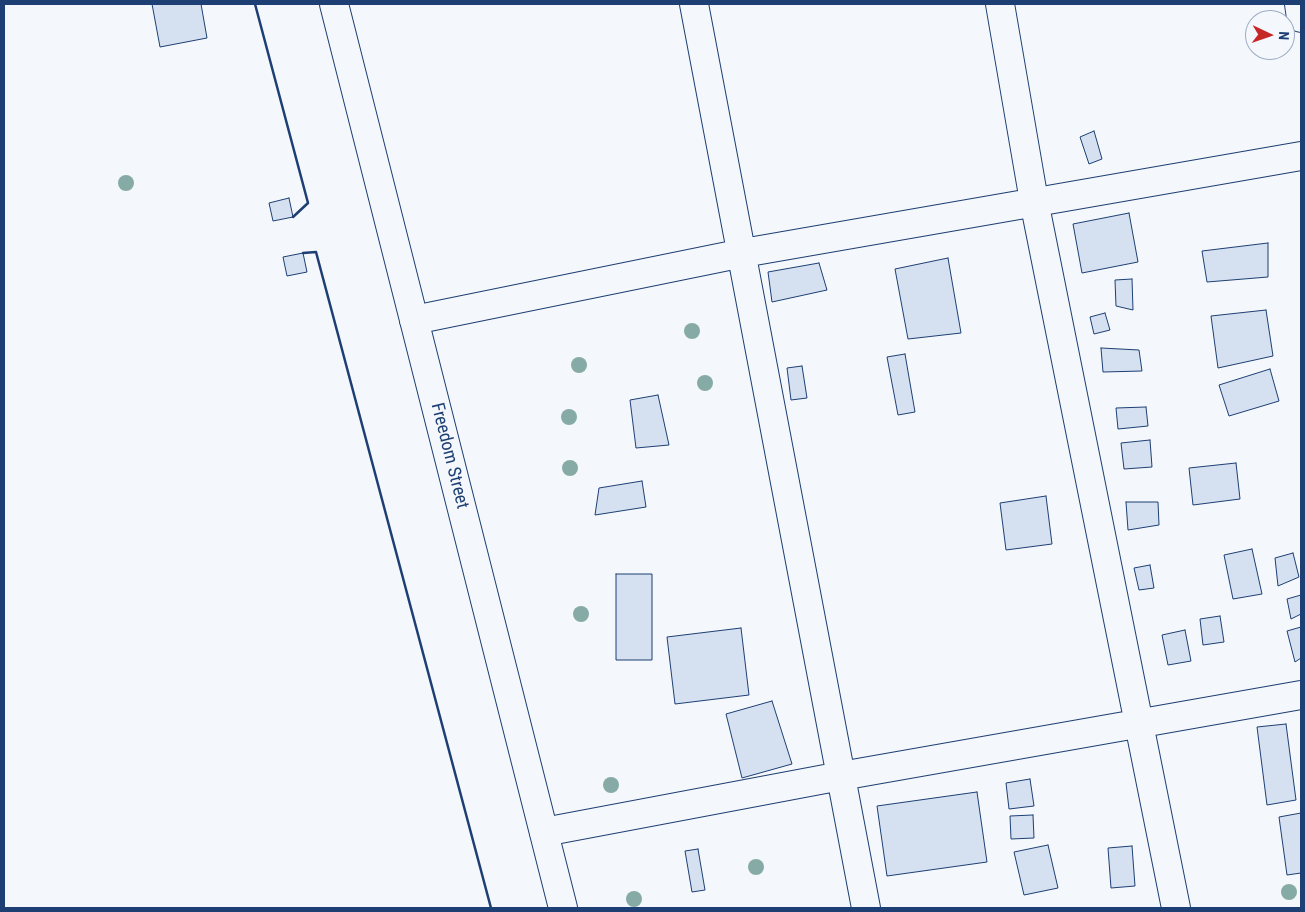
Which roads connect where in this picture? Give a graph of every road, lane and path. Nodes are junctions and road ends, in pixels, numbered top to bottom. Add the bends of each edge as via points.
1 (334, 4) edge
2 (694, 4) edge
3 (1000, 4) edge
4 (1299, 4) edge
5 (1301, 18) edge
6 (1301, 156) edge
7 (1034, 201) junction
8 (743, 253) junction
9 (414, 320) junction
10 (1301, 695) edge
11 (1138, 725) junction
12 (841, 776) junction
13 (544, 832) junction
14 (563, 908) edge
15 (866, 908) edge
16 (1176, 908) edge

1 - 9 street, Freedom Street
2 - 8 street
3 - 7 street
4 - 5 street
6 - 7 street
7 - 8 street
7 - 11 street
8 - 9 street
8 - 12 street
9 - 13 street, Freedom Street
10 - 11 street
11 - 12 street
11 - 16 street
12 - 13 street
12 - 15 street
13 - 14 street, Freedom Street

